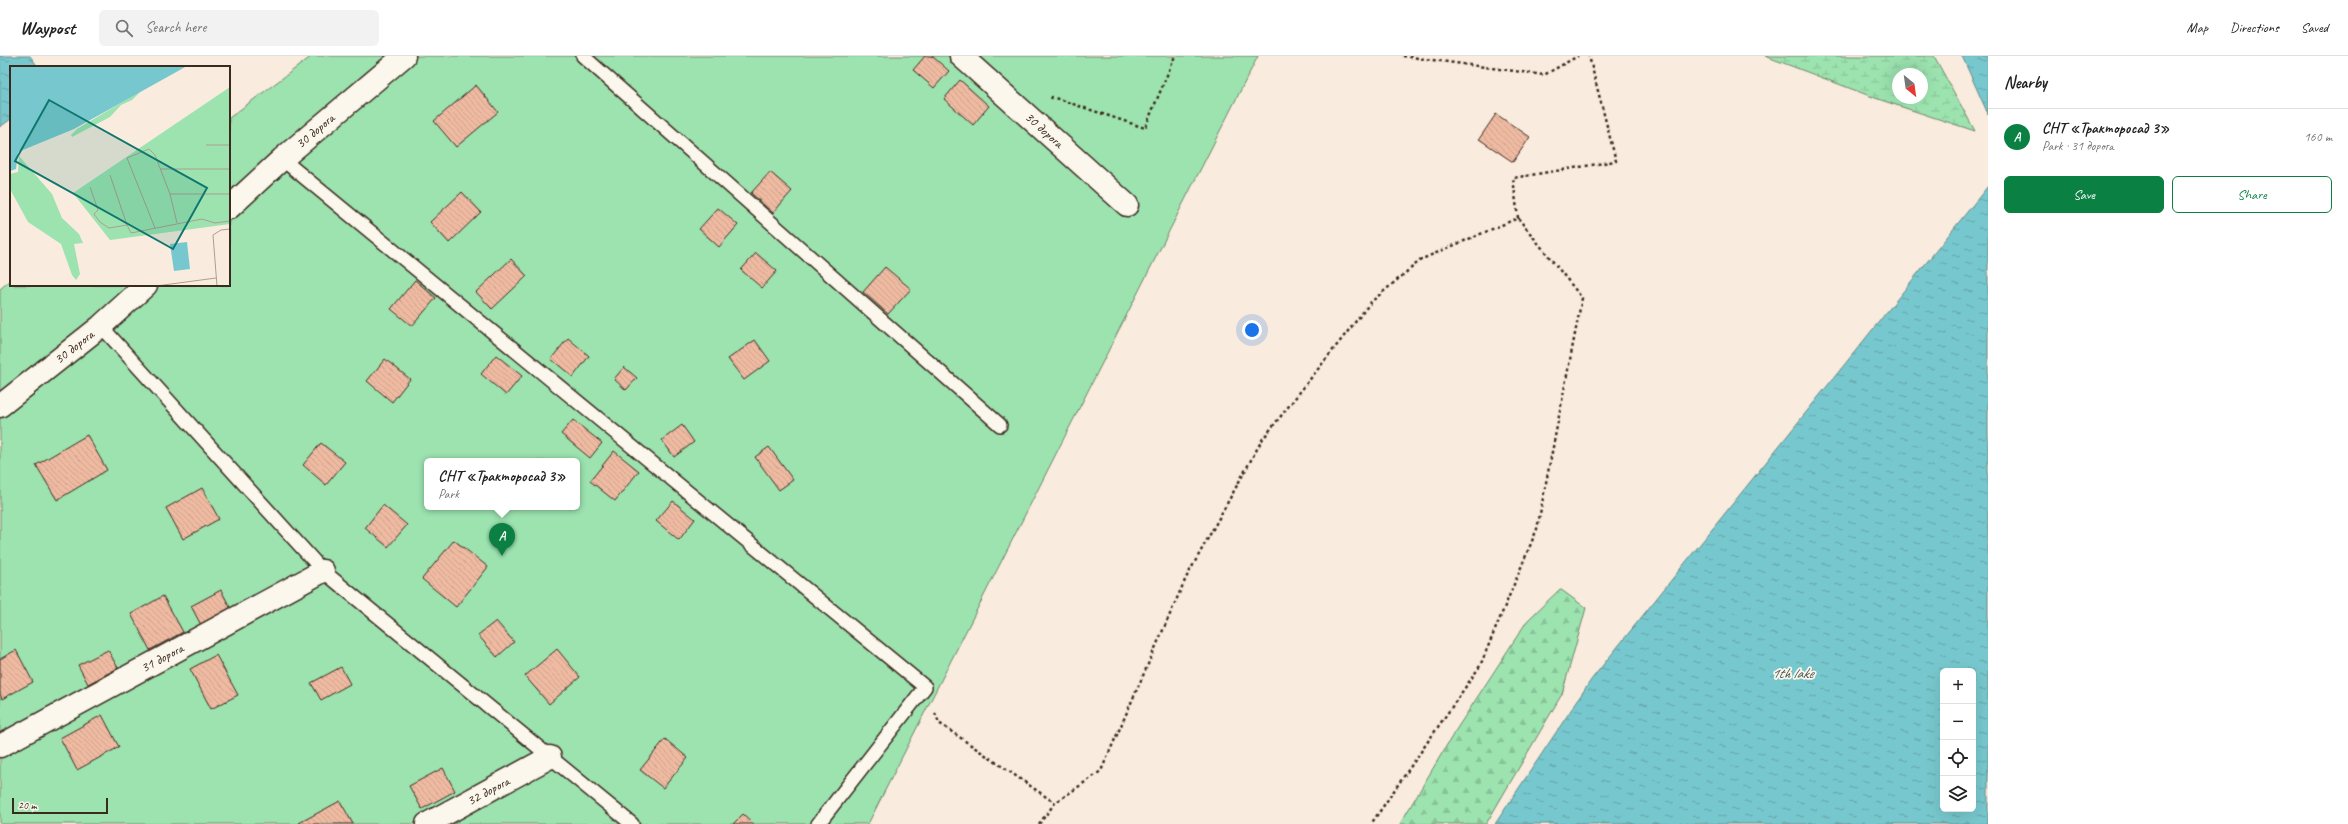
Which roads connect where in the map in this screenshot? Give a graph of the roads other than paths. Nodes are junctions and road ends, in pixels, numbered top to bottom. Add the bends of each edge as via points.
1 (404, 56) edge
2 (583, 56) edge
3 (961, 56) edge
4 (282, 159) junction
5 (1127, 205) dead end
6 (230, 207) edge
7 (145, 286) edge
8 (101, 326) junction
9 (0, 406) edge
10 (1000, 425) dead end
11 (323, 571) junction
12 (0, 746) edge
13 (550, 757) junction
14 (427, 824) edge
15 (632, 824) edge
16 (818, 824) edge

1 - 4 street, 30 дорога
2 - 10 lane
3 - 5 street, 30 дорога
4 - 6 street, 30 дорога
4 - 16 lane via 925,687
7 - 8 street, 30 дорога
8 - 9 street, 30 дорога
8 - 11 lane
11 - 12 street, 31 дорога
11 - 13 lane
13 - 14 street, 32 дорога
13 - 15 lane

